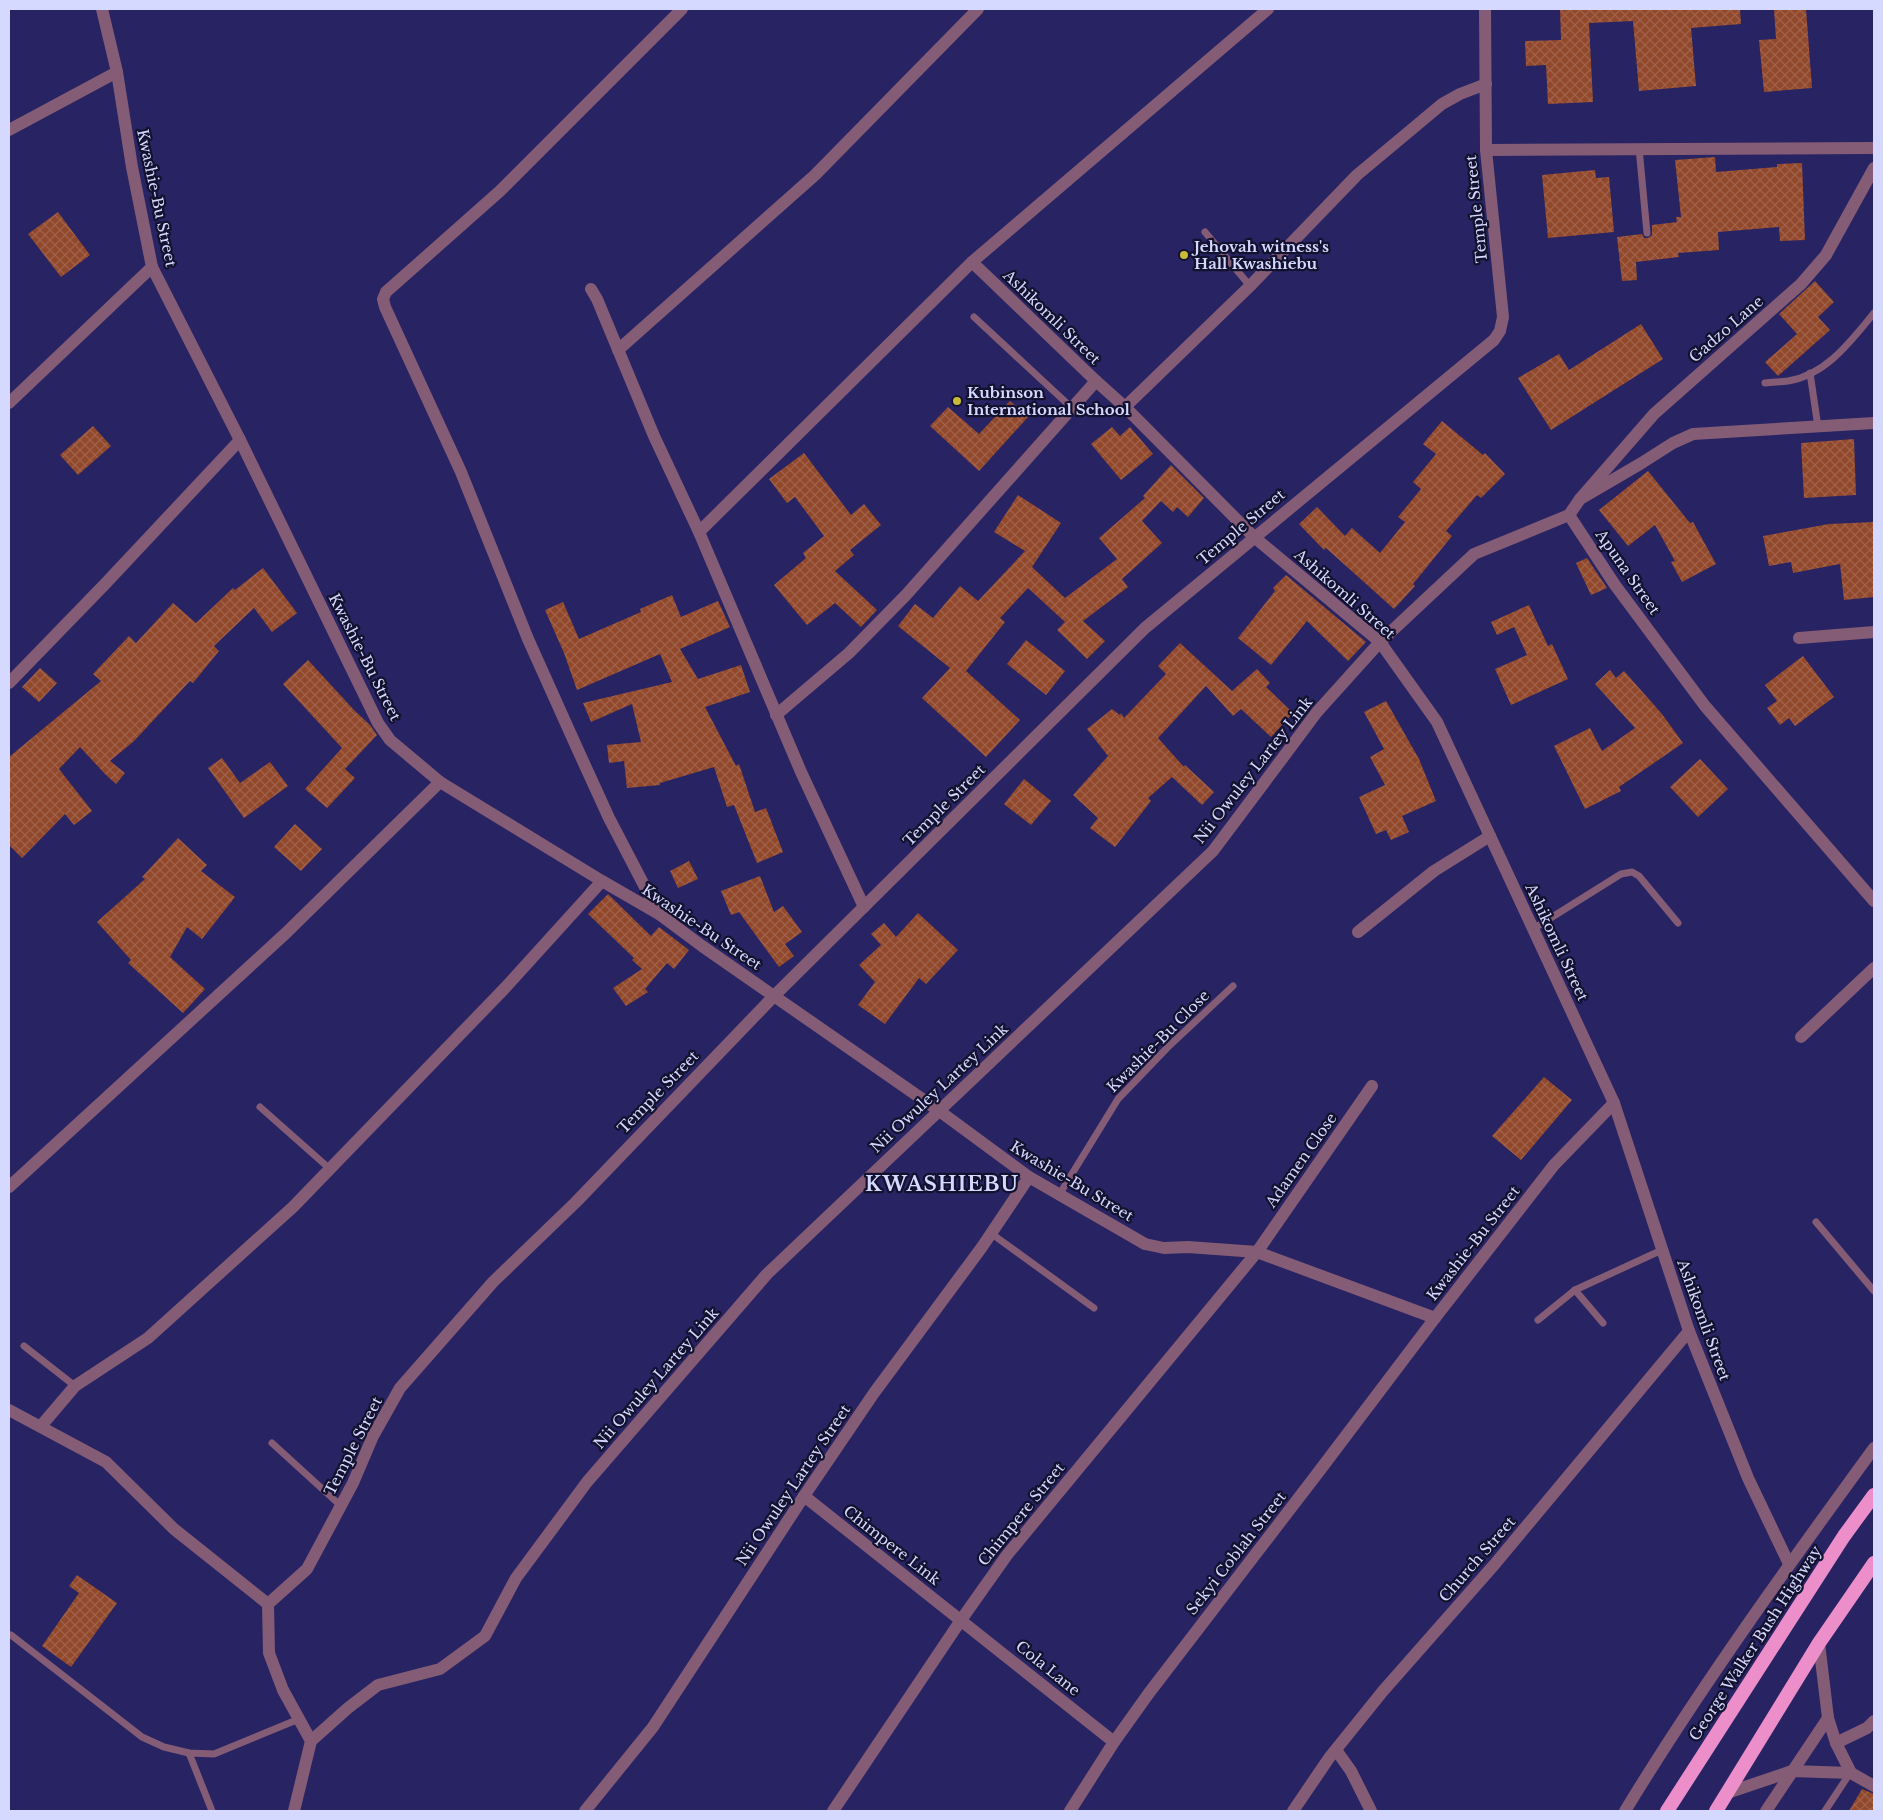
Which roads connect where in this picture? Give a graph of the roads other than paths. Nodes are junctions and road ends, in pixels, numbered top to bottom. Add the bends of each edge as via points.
1 (102, 9) edge
2 (682, 9) edge
3 (978, 9) edge
4 (1268, 9) edge
5 (1485, 9) edge
6 (117, 72) junction
7 (1486, 84) junction
8 (9, 130) edge
9 (1639, 148) junction
10 (1874, 148) edge
11 (1486, 150) junction
12 (1874, 168) edge
13 (1205, 232) dead end
14 (1648, 233) dead end
15 (972, 262) junction
16 (152, 267) junction
17 (1250, 286) junction
18 (592, 289) dead end
19 (1874, 313) edge
20 (974, 317) dead end
21 (618, 350) junction
22 (1810, 373) junction
23 (1096, 381) junction
24 (1765, 383) dead end
25 (9, 403) edge
26 (1126, 407) junction
27 (1072, 408) junction
28 (1874, 423) edge
29 (1818, 426) junction
30 (240, 440) junction
31 (1580, 499) junction
32 (1569, 515) junction
33 (699, 532) junction
34 (1254, 537) junction
35 (1874, 632) edge
36 (1799, 638) dead end
37 (1380, 642) junction
38 (9, 683) edge
39 (776, 715) junction
40 (440, 782) junction
41 (1490, 836) junction
42 (602, 881) junction
43 (1874, 900) edge
44 (864, 907) junction
45 (659, 914) junction
46 (1678, 923) dead end
47 (1533, 929) junction
48 (1358, 932) dead end
49 (1874, 968) edge
50 (1233, 986) dead end
51 (774, 996) junction
52 (1801, 1037) dead end
53 (1372, 1086) dead end
54 (1614, 1103) junction
55 (260, 1108) dead end
56 (938, 1110) junction
57 (330, 1169) junction
58 (1030, 1177) junction
59 (9, 1187) edge
60 (1059, 1194) junction
61 (1816, 1222) dead end
62 (992, 1234) junction
63 (1662, 1250) junction
64 (1257, 1252) junction
65 (1575, 1290) junction
66 (1874, 1291) edge
67 (1094, 1308) dead end
68 (1435, 1318) junction
69 (1538, 1320) dead end
70 (1603, 1323) dead end
71 (1689, 1331) junction
72 (24, 1346) dead end
73 (75, 1386) junction
74 (9, 1410) edge
75 (41, 1426) junction
76 (272, 1443) dead end
77 (1874, 1448) edge
78 (1874, 1495) edge
79 (804, 1496) junction
80 (341, 1506) junction
81 (1874, 1563) edge
82 (1789, 1564) junction
83 (268, 1604) junction
84 (961, 1620) junction
85 (11, 1635) dead end
86 (1819, 1643) junction
87 (1828, 1718) junction
88 (299, 1719) junction
89 (1874, 1722) edge
90 (311, 1741) junction
91 (1114, 1742) junction
92 (1836, 1743) junction
93 (1336, 1750) junction
94 (188, 1754) junction
95 (1792, 1771) junction
96 (1850, 1773) junction
97 (1874, 1786) edge
98 (1727, 1793) junction
99 (212, 1811) edge
100 (294, 1811) edge
101 (585, 1811) edge
102 (833, 1811) edge
103 (1070, 1811) edge
104 (1293, 1811) edge
105 (1371, 1811) edge
106 (1625, 1811) edge
107 (1667, 1811) edge
108 (1716, 1811) edge
109 (1766, 1811) edge
110 (1825, 1811) edge

1 - 6 street, Kwashie-Bu Street
2 - 45 street via 511,180 386,292 383,299 461,472 532,648 609,818
3 - 21 street via 815,175
4 - 15 street
5 - 7 street, Temple Street
6 - 8 street
6 - 16 street, Kwashie-Bu Street
7 - 11 street, Temple Street
7 - 17 street via 1442,104 1357,175
9 - 10 street
9 - 11 street
9 - 14 lane
11 - 34 street, Temple Street via 1503,317 1500,331 1494,340
12 - 31 street, Gadzo Lane via 1826,255 1801,284 1654,414
13 - 17 lane
15 - 23 street, Ashikomli Street
15 - 33 street
16 - 25 street
16 - 30 street, Kwashie-Bu Street
17 - 26 street
18 - 21 street
19 - 22 lane via 1843,351
20 - 27 lane
21 - 33 street
22 - 24 lane via 1790,381
22 - 29 lane
23 - 26 street, Ashikomli Street
23 - 27 street
26 - 34 street, Ashikomli Street
27 - 39 street via 906,595 849,654
28 - 29 street
29 - 31 street via 1693,434
30 - 38 street
30 - 40 street, Kwashie-Bu Street via 378,723 390,740
31 - 32 street
32 - 37 street, Nii Owuley Lartey Link via 1474,554
32 - 43 street, Apuna Street via 1705,706
33 - 39 street
34 - 37 street, Ashikomli Street
34 - 44 street, Temple Street via 1144,628
35 - 36 street
37 - 41 street, Ashikomli Street via 1437,722
37 - 56 street, Nii Owuley Lartey Link via 1317,712 1213,851
39 - 44 street
40 - 42 street, Kwashie-Bu Street
40 - 59 street via 286,933
41 - 47 street, Ashikomli Street
41 - 48 street via 1434,871
42 - 45 street, Kwashie-Bu Street
42 - 57 street via 504,989
44 - 51 street, Temple Street
45 - 51 street, Kwashie-Bu Street
46 - 47 lane via 1639,876 1632,872 1621,874
47 - 54 street, Ashikomli Street
49 - 52 street
50 - 60 lane, Kwashie-Bu Close via 1118,1099
51 - 56 street, Kwashie-Bu Street
51 - 80 street, Temple Street via 576,1202 493,1282 400,1388 373,1436
53 - 64 street, Adamen Close
54 - 63 street, Ashikomli Street
54 - 68 street, Kwashie-Bu Street via 1554,1165
55 - 57 lane
56 - 58 street, Kwashie-Bu Street
56 - 90 street, Nii Owuley Lartey Link via 767,1274 587,1482 516,1578 485,1636 440,1669 378,1685
57 - 73 street via 293,1207 148,1338
58 - 60 street, Kwashie-Bu Street
58 - 62 street, Nii Owuley Lartey Street
60 - 64 street, Kwashie-Bu Street via 1144,1244 1164,1248
61 - 66 lane
62 - 67 lane
62 - 79 street, Nii Owuley Lartey Street via 874,1393
63 - 65 lane
63 - 71 street, Ashikomli Street
64 - 68 street, Kwashie-Bu Street
64 - 84 street, Chimpere Street via 1007,1555
65 - 69 lane
65 - 70 lane
68 - 91 street, Sekyi Coblah Street
71 - 82 street, Ashikomli Street via 1748,1478
71 - 93 street, Church Street
72 - 73 lane
73 - 75 street
74 - 75 street
75 - 83 street via 106,1462 174,1528
76 - 80 lane
77 - 82 street
78 - 107 highway, George Walker Bush Highway via 1844,1536
79 - 84 street, Chimpere Link
79 - 101 street, Nii Owuley Lartey Street via 653,1727
80 - 83 street, Temple Street via 308,1569
81 - 86 highway
82 - 106 street
83 - 88 street via 269,1653 283,1690
84 - 91 street, Cola Lane
84 - 102 street, Chimpere Street
85 - 94 lane via 142,1737
86 - 87 street
86 - 98 highway
87 - 92 street
87 - 95 street
88 - 90 street
88 - 94 lane via 214,1754
89 - 92 street
90 - 100 street
91 - 103 street, Sekyi Coblah Street
92 - 96 street
93 - 104 street, Church Street
93 - 105 street via 1351,1771
94 - 99 lane
95 - 96 street
95 - 98 street
95 - 109 street
96 - 97 street
96 - 110 lane
98 - 108 highway

